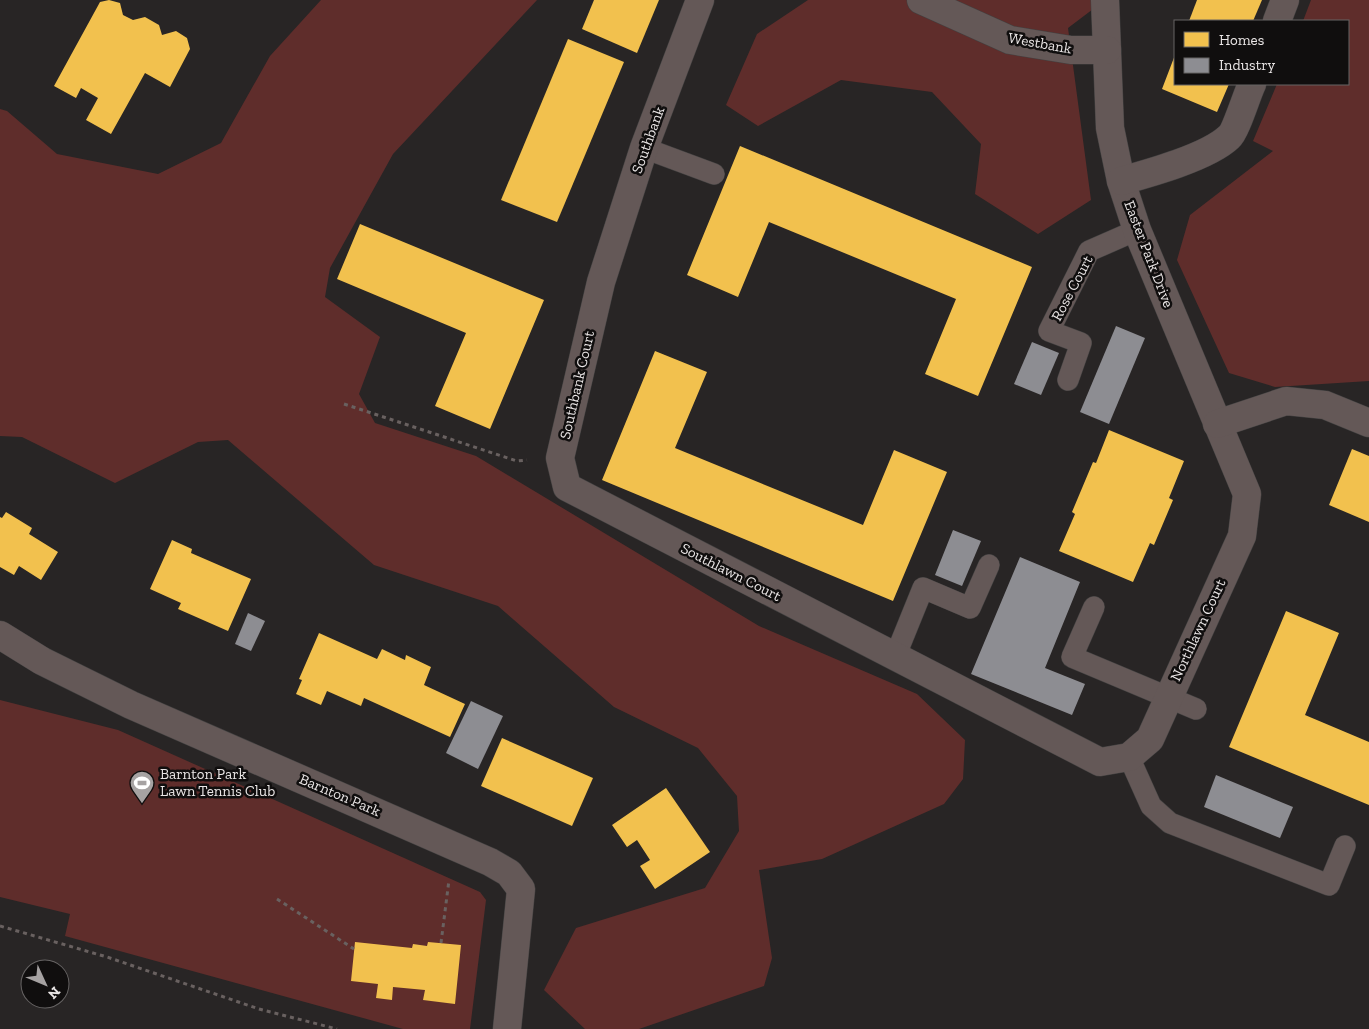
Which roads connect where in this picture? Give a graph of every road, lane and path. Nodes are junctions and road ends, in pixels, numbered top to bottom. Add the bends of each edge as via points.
1 (700, 0) edge
2 (921, 0) edge
3 (1105, 0) edge
4 (1285, 0) edge
5 (1277, 20) edge
6 (1107, 50) junction
7 (1252, 85) edge
8 (644, 148) junction
9 (714, 174) dead end
10 (1121, 181) junction
11 (1137, 230) junction
12 (601, 282) joint
13 (1068, 380) dead end
14 (344, 404) dead end
15 (1369, 423) edge
16 (1218, 424) junction
17 (560, 458) junction
18 (566, 487) joint
19 (1247, 494) joint
20 (989, 565) dead end
21 (1094, 608) dead end
22 (0, 635) edge
23 (895, 657) junction
24 (1168, 697) junction
25 (1196, 709) dead end
26 (1129, 757) junction
27 (453, 844) junction
28 (1345, 846) dead end
29 (278, 898) dead end
30 (0, 926) edge
31 (441, 943) dead end
32 (354, 949) dead end
33 (338, 1029) edge
34 (507, 1029) edge

1 - 8 street, Southbank
2 - 6 street, Westbank via 1010,40 1071,50
3 - 6 street, Easter Park Drive
4 - 5 street
6 - 10 street, Easter Park Drive via 1110,128
7 - 10 street via 1230,136 1210,150
8 - 9 lane
8 - 12 street, Southbank
10 - 11 street, Easter Park Drive
11 - 13 lane, Rose Court via 1089,251 1049,331 1081,343
11 - 16 street, Easter Park Drive
12 - 17 street, Southbank Court
14 - 17 path via 517,461
15 - 16 street via 1325,405 1286,401
16 - 19 street, Easter Park Drive
17 - 18 street, Southbank Court
18 - 23 street, Southlawn Court
19 - 24 street, Northlawn Court via 1242,536
20 - 23 lane via 970,608 923,588
21 - 24 lane via 1072,657
22 - 27 street, Barnton Park via 42,661 132,705
23 - 26 street via 1100,762
24 - 25 lane
24 - 26 street, Northlawn Court via 1150,739
26 - 28 lane via 1151,806 1170,823 1329,885
27 - 31 path
27 - 34 street, Barnton Park via 509,873 521,889
29 - 32 path
30 - 33 path via 107,957 259,1009

